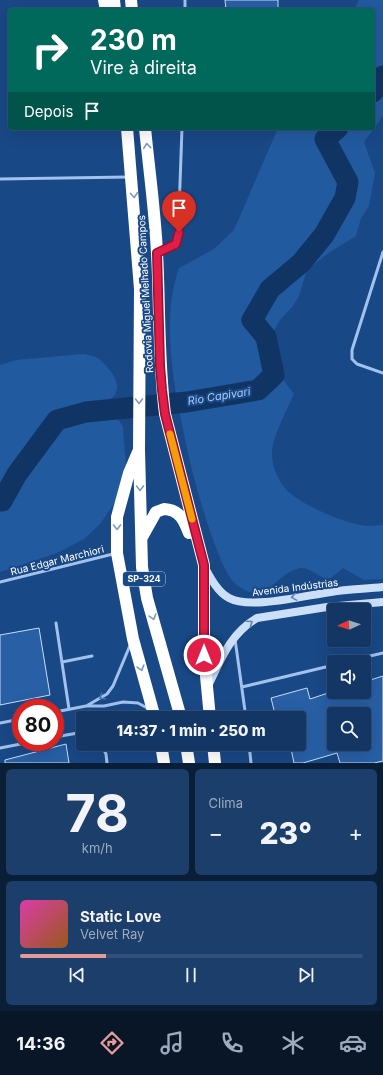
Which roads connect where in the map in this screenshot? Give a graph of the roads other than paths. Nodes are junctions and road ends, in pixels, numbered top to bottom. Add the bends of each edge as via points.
1 (127, 130) edge
2 (145, 130) edge
3 (182, 130) edge
4 (132, 177) junction
5 (0, 179) edge
6 (383, 252) edge
7 (157, 253) junction
8 (383, 373) edge
9 (139, 450) junction
10 (141, 539) junction
11 (117, 553) junction
12 (204, 565) junction
13 (0, 582) edge
14 (383, 587) edge
15 (383, 602) edge
16 (56, 623) dead end
17 (235, 635) junction
18 (132, 639) junction
19 (383, 653) edge
20 (92, 656) dead end
21 (371, 656) edge
22 (62, 662) junction
23 (327, 667) edge
24 (242, 687) junction
25 (206, 690) junction
26 (86, 706) junction
27 (69, 709) junction
28 (64, 710) edge
29 (147, 711) edge
30 (153, 711) edge
31 (178, 711) edge
32 (209, 711) edge
33 (245, 711) edge
34 (12, 721) edge
35 (0, 723) edge
36 (76, 733) edge
37 (64, 735) edge
38 (12, 746) edge
39 (0, 748) edge
40 (104, 751) edge
41 (162, 751) edge
42 (187, 751) edge
43 (214, 751) edge
44 (250, 751) edge
45 (107, 763) edge
46 (164, 763) edge
47 (190, 763) edge
48 (215, 763) edge
49 (251, 763) edge

1 - 4 highway, Rodovia Miguel Melhado Campos / SP-324
7 -> 2 highway, Rodovia Miguel Melhado Campos
3 - 7 lane via 178,239 172,247
4 - 5 lane
4 -> 9 highway, Rodovia Miguel Melhado Campos / SP-324 via 140,289
6 - 8 lane via 352,350 352,359 357,364
7 - 12 highway, Rodovia Miguel Melhado Campos via 160,366 165,414
9 -> 10 highway, Rodovia Miguel Melhado Campos / SP-324
9 -> 11 highway via 129,473 117,517
10 - 12 highway via 156,512 164,509 174,511 183,517
10 -> 31 highway, Rodovia Miguel Melhado Campos / SP-324 via 147,598
11 - 13 lane, Rua Edgar Marchiori
11 - 18 highway
14 -> 12 street, Avenida Indústrias via 244,603 229,598 218,589
12 - 25 highway, Rodovia Miguel Melhado Campos
17 -> 15 street via 247,624 268,615
16 - 22 lane
17 - 24 lane
17 - 25 street
18 -> 26 lane via 107,694
18 -> 30 highway
19 - 21 lane
20 - 22 lane
22 - 27 lane
23 - 24 lane
24 - 33 lane
25 - 32 highway, Rodovia Miguel Melhado Campos
26 - 27 lane
26 - 29 lane via 131,702
27 - 28 lane
34 - 35 lane
36 - 37 lane
38 - 39 lane
40 - 45 lane
41 - 46 highway
42 - 47 highway
43 - 48 highway
44 - 49 lane

